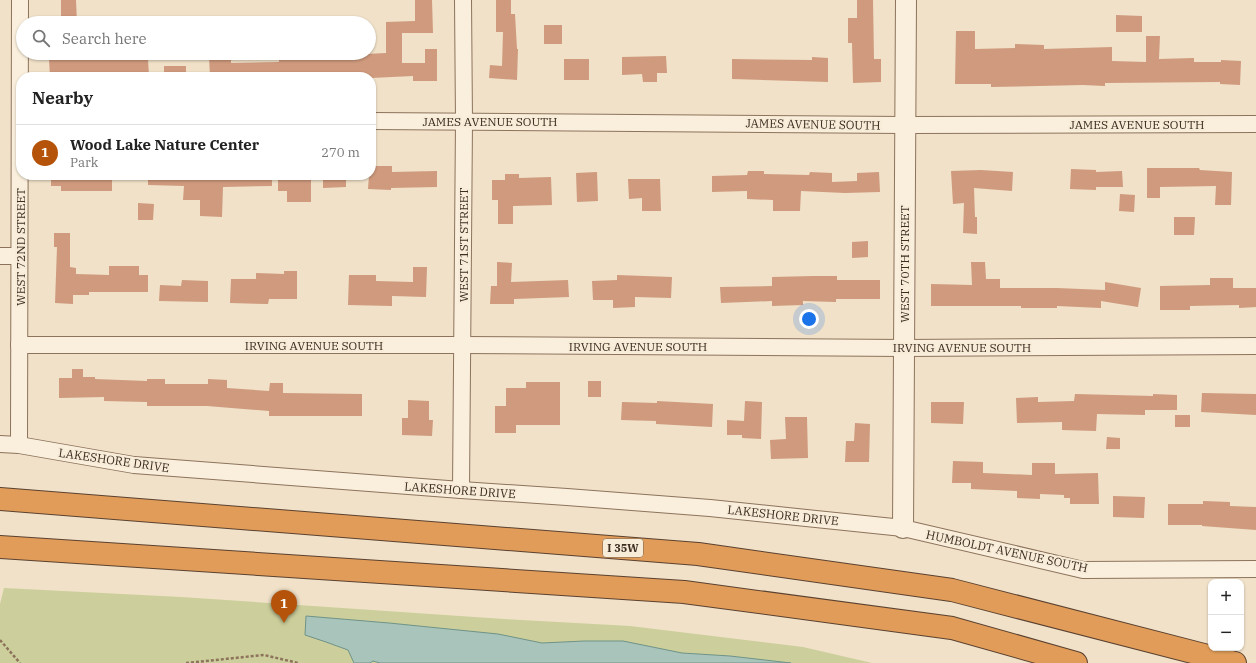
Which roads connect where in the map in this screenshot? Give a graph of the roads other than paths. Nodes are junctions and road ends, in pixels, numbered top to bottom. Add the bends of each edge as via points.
1 (20, 0) edge
2 (462, 0) edge
3 (906, 0) edge
4 (20, 16) edge
5 (20, 60) edge
6 (20, 72) edge
7 (376, 121) edge
8 (464, 121) junction
9 (1256, 124) edge
10 (905, 125) junction
11 (20, 180) edge
12 (0, 256) edge
13 (19, 256) junction
14 (19, 344) junction
15 (462, 345) junction
16 (1256, 346) edge
17 (904, 348) junction
18 (0, 444) edge
19 (19, 445) junction
20 (461, 490) junction
21 (0, 499) edge
22 (903, 528) junction
23 (0, 547) edge
24 (1256, 569) edge
25 (1076, 663) edge
26 (1235, 663) edge

1 - 4 street, WEST 72ND STREET
2 - 8 street, WEST 71ST STREET
3 - 10 street, WEST 70TH STREET
5 - 6 street, WEST 72ND STREET
7 - 8 street, JAMES AVENUE SOUTH
8 - 10 street, JAMES AVENUE SOUTH
8 - 15 street, WEST 71ST STREET
9 - 10 street, JAMES AVENUE SOUTH
10 - 17 street, WEST 70TH STREET
11 - 13 street, WEST 72ND STREET
12 - 13 street
13 - 14 street, WEST 72ND STREET
14 - 15 street, IRVING AVENUE SOUTH
14 - 19 street, WEST 72ND STREET
15 - 17 street, IRVING AVENUE SOUTH
15 - 20 street, WEST 71ST STREET
16 - 17 street, IRVING AVENUE SOUTH
17 - 22 street, WEST 70TH STREET
18 - 19 street
19 - 20 street, LAKESHORE DRIVE via 134,465
20 - 22 street, LAKESHORE DRIVE via 710,508
21 - 26 highway, I 35W via 698,554 952,590
22 - 24 street, HUMBOLDT AVENUE SOUTH via 1083,570
23 - 25 highway via 684,592 952,628

